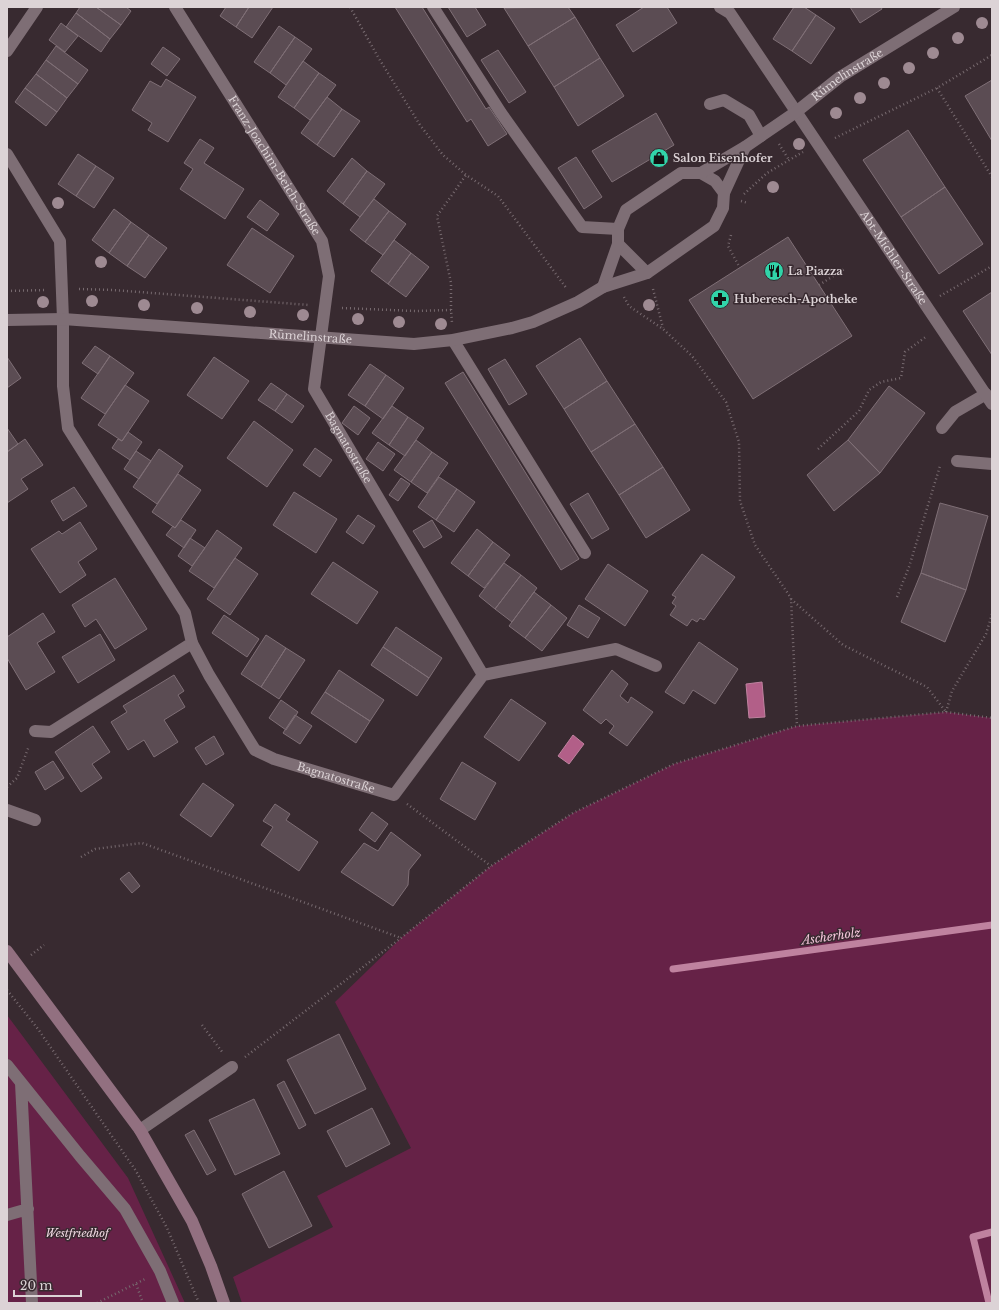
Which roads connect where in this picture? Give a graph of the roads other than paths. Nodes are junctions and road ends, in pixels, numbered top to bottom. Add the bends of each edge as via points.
1 (37, 7) edge
2 (175, 7) edge
3 (434, 7) edge
4 (720, 7) edge
5 (954, 7) edge
6 (7, 51) edge
7 (710, 104) dead end
8 (796, 112) junction
9 (762, 136) junction
10 (745, 147) junction
11 (7, 154) edge
12 (701, 173) junction
13 (724, 193) junction
14 (618, 228) junction
15 (618, 244) junction
16 (647, 273) junction
17 (603, 287) junction
18 (63, 319) junction
19 (7, 320) edge
20 (322, 338) junction
21 (453, 340) junction
22 (989, 399) edge
23 (942, 428) dead end
24 (957, 461) road end
25 (992, 464) edge
26 (585, 553) dead end
27 (192, 643) junction
28 (656, 666) dead end
29 (483, 675) junction
30 (35, 731) road end
31 (7, 810) edge
32 (35, 820) dead end
33 (7, 951) edge
34 (7, 1065) edge
35 (232, 1067) road end
36 (21, 1083) junction
37 (140, 1130) junction
38 (28, 1209) junction
39 (7, 1215) edge
40 (32, 1303) edge
41 (173, 1303) edge
42 (224, 1303) edge

1 - 6 street
2 - 20 street, Franz-Joachim-Beich-Straße via 322,241 329,276
3 - 14 street via 501,113 582,227
4 - 8 street, Abt-Michler-Straße via 730,13
5 - 8 street, Rümelinstraße via 840,77
7 - 9 street via 724,100 749,114
8 - 9 street, Rümelinstraße
8 - 22 street, Abt-Michler-Straße
9 - 10 street, Rümelinstraße
10 - 12 street, Rümelinstraße
10 - 13 street, Rümelinstraße
11 - 18 street via 60,241
12 - 13 street via 715,181
12 - 14 street via 681,173 626,210
13 - 16 street, Rümelinstraße via 723,208 714,226
14 - 15 street
15 - 16 street
15 - 17 street
16 - 17 street, Rümelinstraße
17 - 21 street, Rümelinstraße via 578,302 533,322
18 - 19 street, Rümelinstraße
18 - 20 street, Rümelinstraße
18 - 27 street, Bagnatostraße via 63,386 68,428 185,614
20 - 21 street, Rümelinstraße via 414,344
20 - 29 street, Bagnatostraße via 314,390
21 - 26 street
22 - 23 street via 955,412
24 - 25 street
27 - 29 street, Bagnatostraße via 255,750 274,759 394,795
27 - 30 street via 51,732
28 - 29 street via 616,650
31 - 32 street
33 - 37 street
34 - 36 street
35 - 37 street
36 - 38 street
36 - 41 street via 124,1209 160,1271
37 - 42 street via 192,1221 212,1266
38 - 39 street
38 - 40 street

